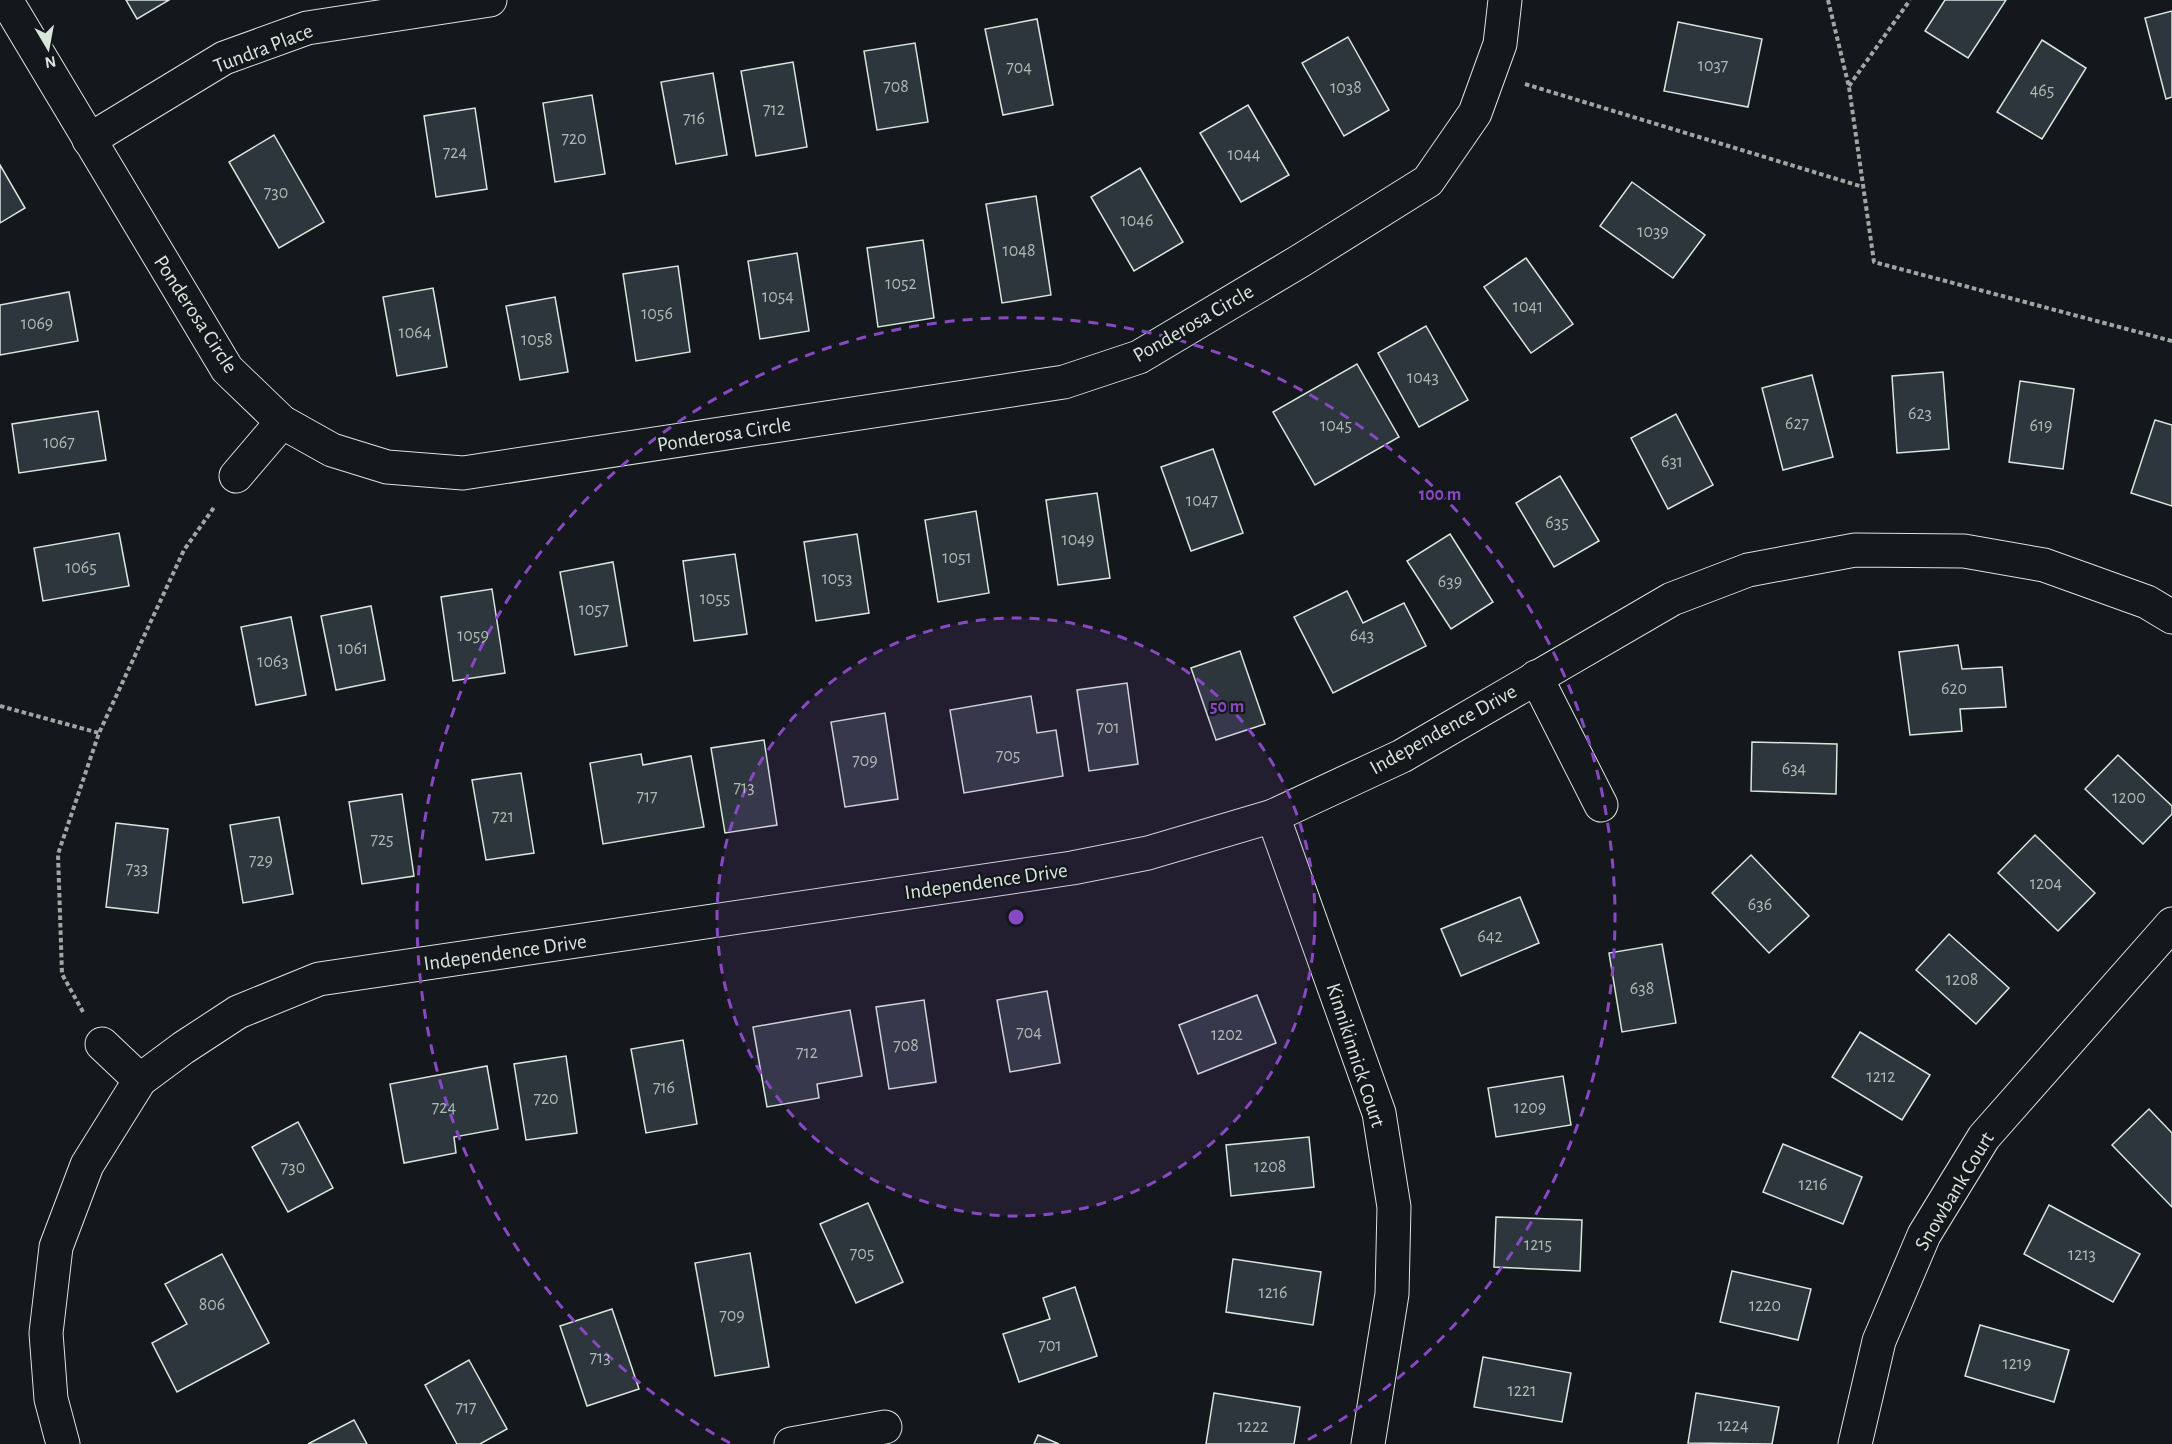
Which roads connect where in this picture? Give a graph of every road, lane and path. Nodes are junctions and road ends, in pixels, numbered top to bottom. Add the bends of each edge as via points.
1 (6, 0) edge
2 (490, 0) edge
3 (1505, 0) edge
4 (1828, 0) edge
5 (1911, 0) edge
6 (1490, 74) junction
7 (1849, 87) junction
8 (89, 140) junction
9 (1863, 187) junction
10 (2172, 341) edge
11 (282, 422) junction
12 (236, 476) joint
13 (2172, 617) edge
14 (1536, 677) junction
15 (0, 706) edge
16 (99, 733) junction
17 (1601, 805) dead end
18 (1274, 816) junction
19 (2172, 924) edge
20 (102, 1044) joint
21 (140, 1080) junction
22 (885, 1427) dead end
23 (63, 1444) edge
24 (791, 1444) edge
25 (1368, 1444) edge
26 (1855, 1444) edge

1 - 8 street, Ponderosa Circle
2 - 8 street, Tundra Place via 307,28 224,58
3 - 6 street, Ponderosa Circle via 1500,44
4 - 7 path
5 - 7 path
6 - 9 path
6 - 11 street, Ponderosa Circle via 1475,113 1428,181 1139,357 1064,382 463,473 387,467 332,450
7 - 9 path
8 - 11 street, Ponderosa Circle via 227,369
9 - 10 path via 1875,262
11 - 12 street
12 - 16 path via 184,550
13 - 14 street, Independence Drive via 2147,602 2044,565 1964,550 1855,550 1748,570 1672,599
14 - 17 street
14 - 18 street, Independence Drive via 1402,756
15 - 16 path
16 - 20 path via 57,854 62,974
18 - 21 street, Independence Drive via 1148,853 1072,868 319,979 238,1012
18 - 25 street, Kinnikinnick Court via 1379,1113 1394,1207 1392,1294
19 - 26 street, Snowbank Court via 1984,1137 1942,1205 1924,1235 1879,1341
20 - 21 street
21 - 23 street, Independence Drive via 87,1165 56,1247 46,1333 51,1399
22 - 24 street

